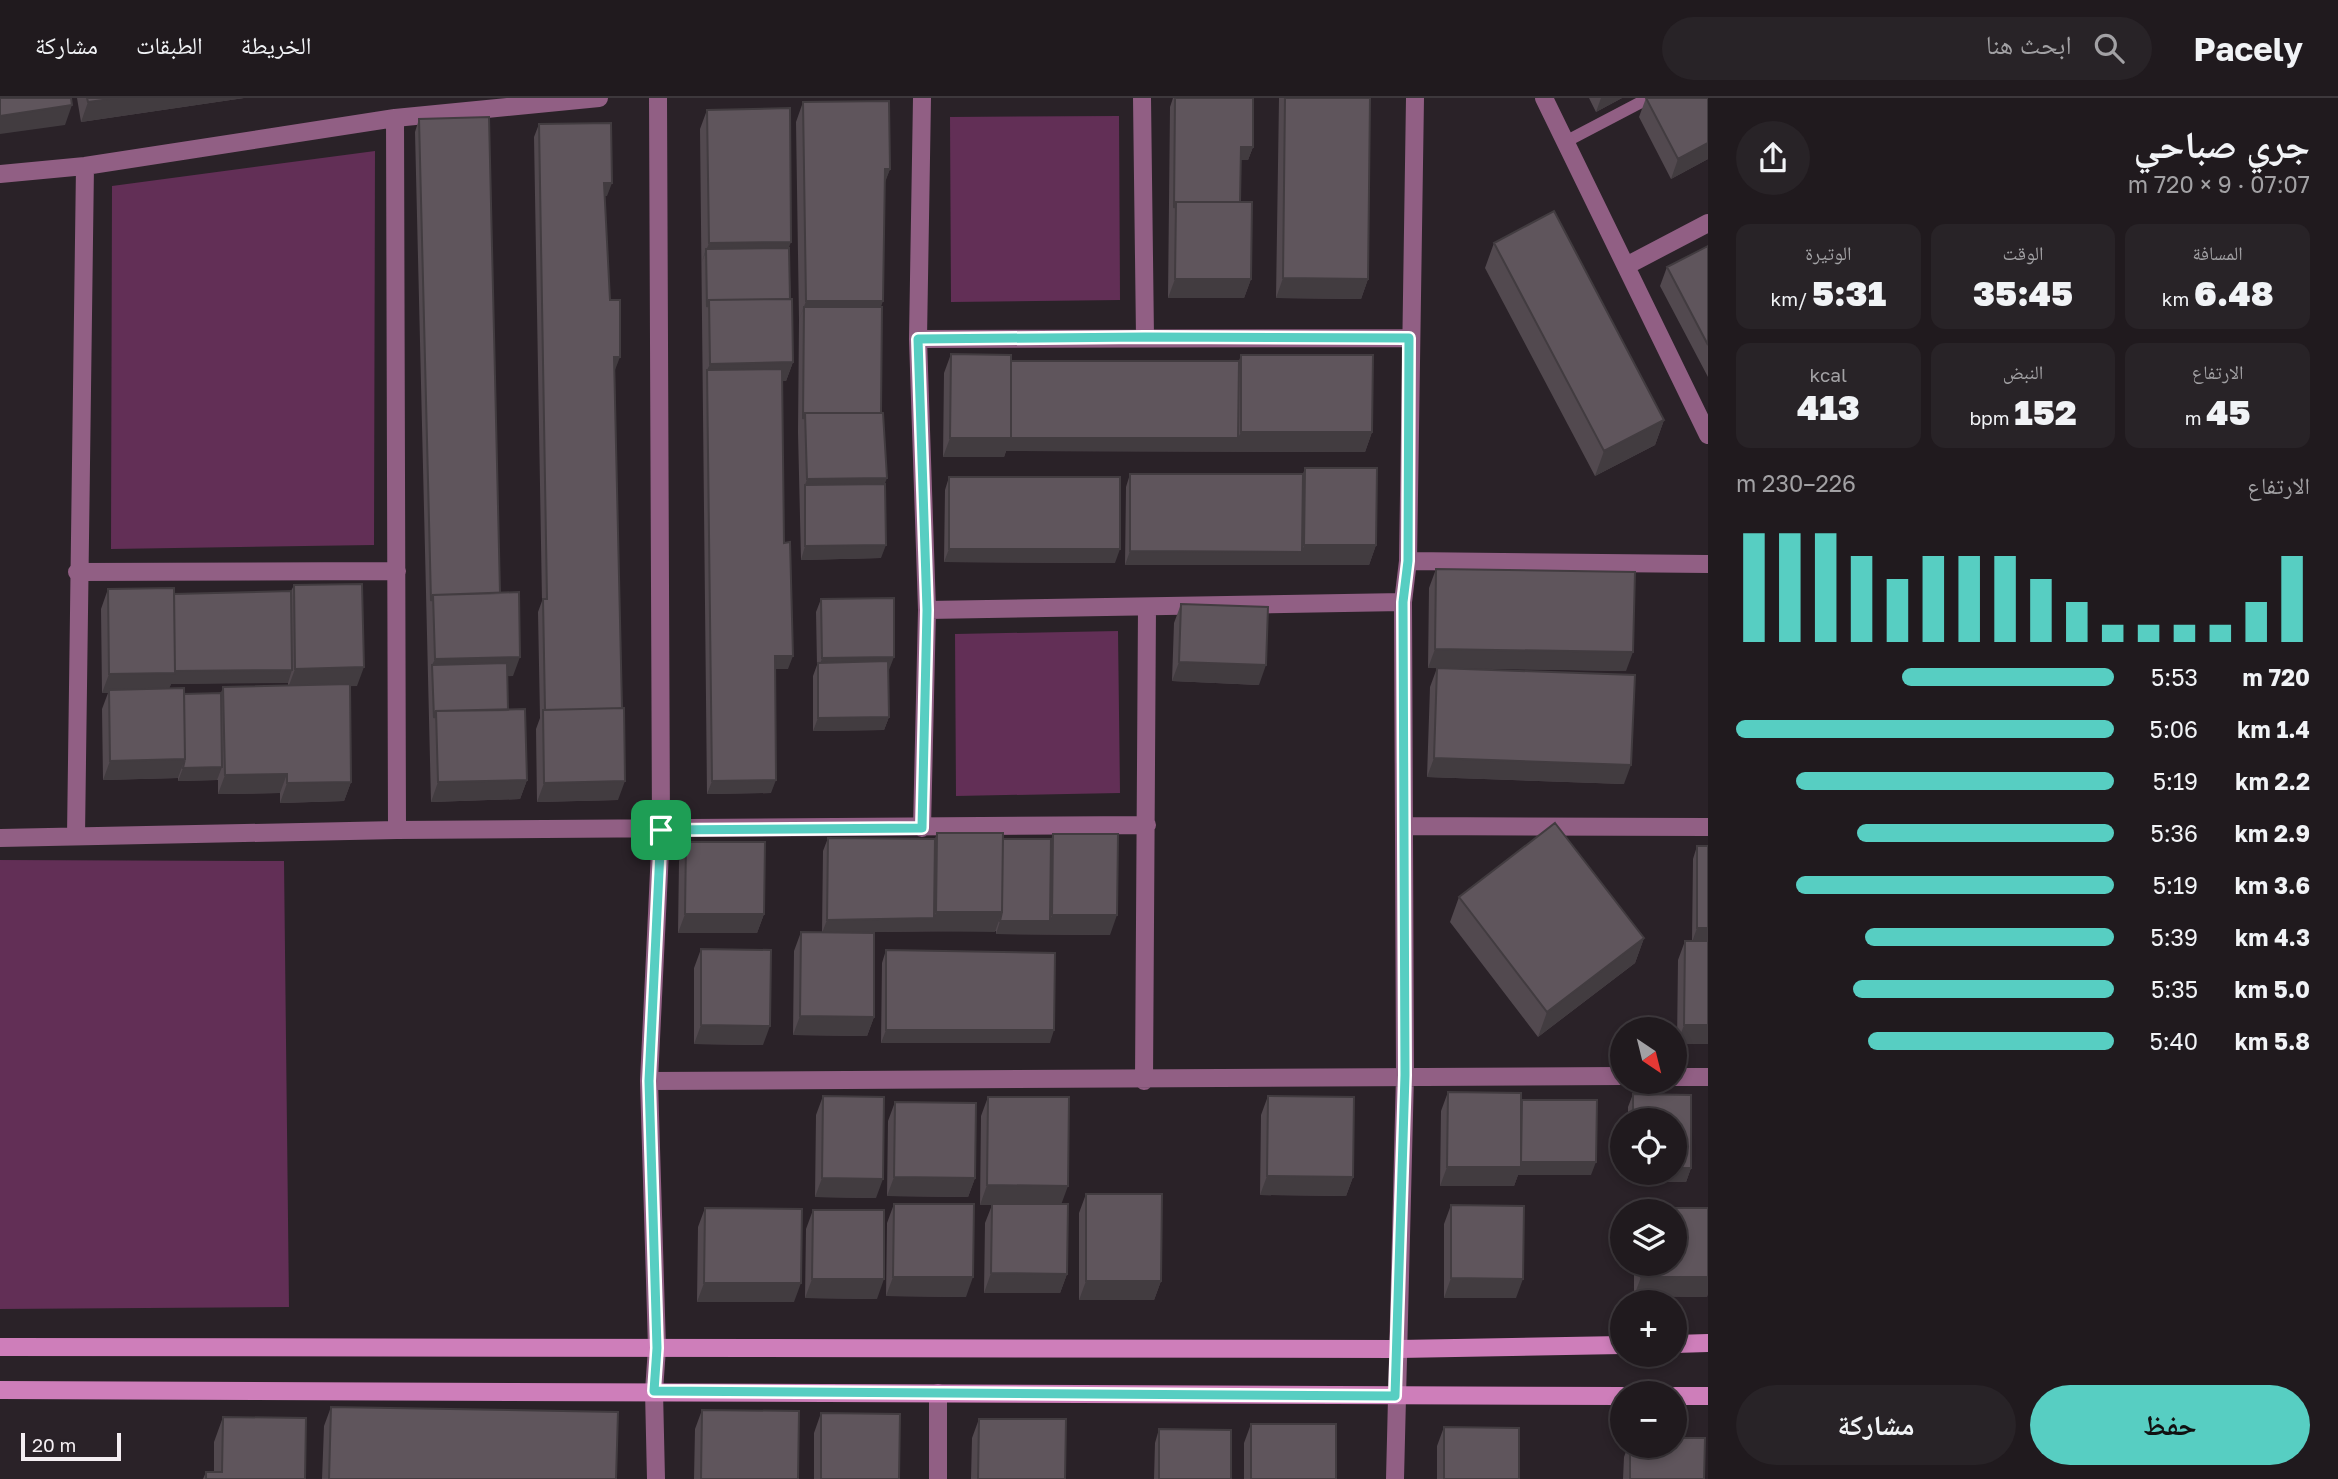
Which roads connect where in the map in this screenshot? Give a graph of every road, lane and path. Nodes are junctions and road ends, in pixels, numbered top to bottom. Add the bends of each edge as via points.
1 (599, 98) edge
2 (658, 98) edge
3 (922, 98) edge
4 (1142, 98) edge
5 (1415, 98) edge
6 (1544, 98) edge
7 (1649, 98) edge
8 (395, 118) junction
9 (1565, 142) junction
10 (85, 166) junction
11 (0, 174) edge
12 (1708, 223) edge
13 (1626, 266) junction
14 (1145, 337) junction
15 (1409, 338) junction
16 (918, 339) junction
17 (1707, 432) edge
18 (1408, 561) junction
19 (1708, 564) edge
20 (397, 571) junction
21 (77, 572) junction
22 (1403, 602) junction
23 (1147, 607) junction
24 (927, 610) junction
25 (1147, 825) junction
26 (1406, 826) junction
27 (1708, 827) edge
28 (922, 828) junction
29 (397, 830) junction
30 (661, 830) junction
31 (76, 836) junction
32 (0, 838) edge
33 (1405, 1075) junction
34 (1610, 1076) edge
35 (1687, 1077) edge
36 (1708, 1077) edge
37 (649, 1081) junction
38 (1144, 1081) junction
39 (1708, 1343) edge
40 (1687, 1344) edge
41 (1610, 1345) edge
42 (0, 1347) edge
43 (657, 1348) junction
44 (1399, 1349) junction
45 (0, 1390) edge
46 (654, 1391) junction
47 (938, 1393) junction
48 (1395, 1396) junction
49 (1610, 1396) edge
50 (1687, 1396) edge
51 (1708, 1396) edge
52 (656, 1479) edge
53 (938, 1479) edge
54 (1395, 1479) edge

1 - 8 street
2 - 30 street
3 - 16 street
4 - 14 street
5 - 15 street
6 - 9 street
7 - 9 lane
8 - 10 street
8 - 20 street
9 - 13 street
10 - 11 street
10 - 21 street
12 - 13 street
13 - 17 street
14 - 15 street
14 - 16 street
15 - 18 street
16 - 24 street
18 - 19 street
18 - 22 street
20 - 21 street
20 - 29 street
21 - 31 street
22 - 23 street
22 - 26 street
23 - 24 street
23 - 25 street
24 - 28 street
25 - 28 street
25 - 38 street
26 - 27 street
26 - 33 street
28 - 30 street
29 - 30 street
29 - 31 street
30 - 37 street
31 - 32 street
33 - 34 street
33 - 38 street
33 - 44 street
35 - 36 street
37 - 38 street
37 - 43 street
39 - 40 street
41 - 44 street
42 - 43 street
43 - 44 street
43 - 46 street
44 - 48 street
45 - 46 street
46 - 47 street
46 - 52 street
47 - 48 street
47 - 53 street
48 - 49 street
48 - 54 street
50 - 51 street

